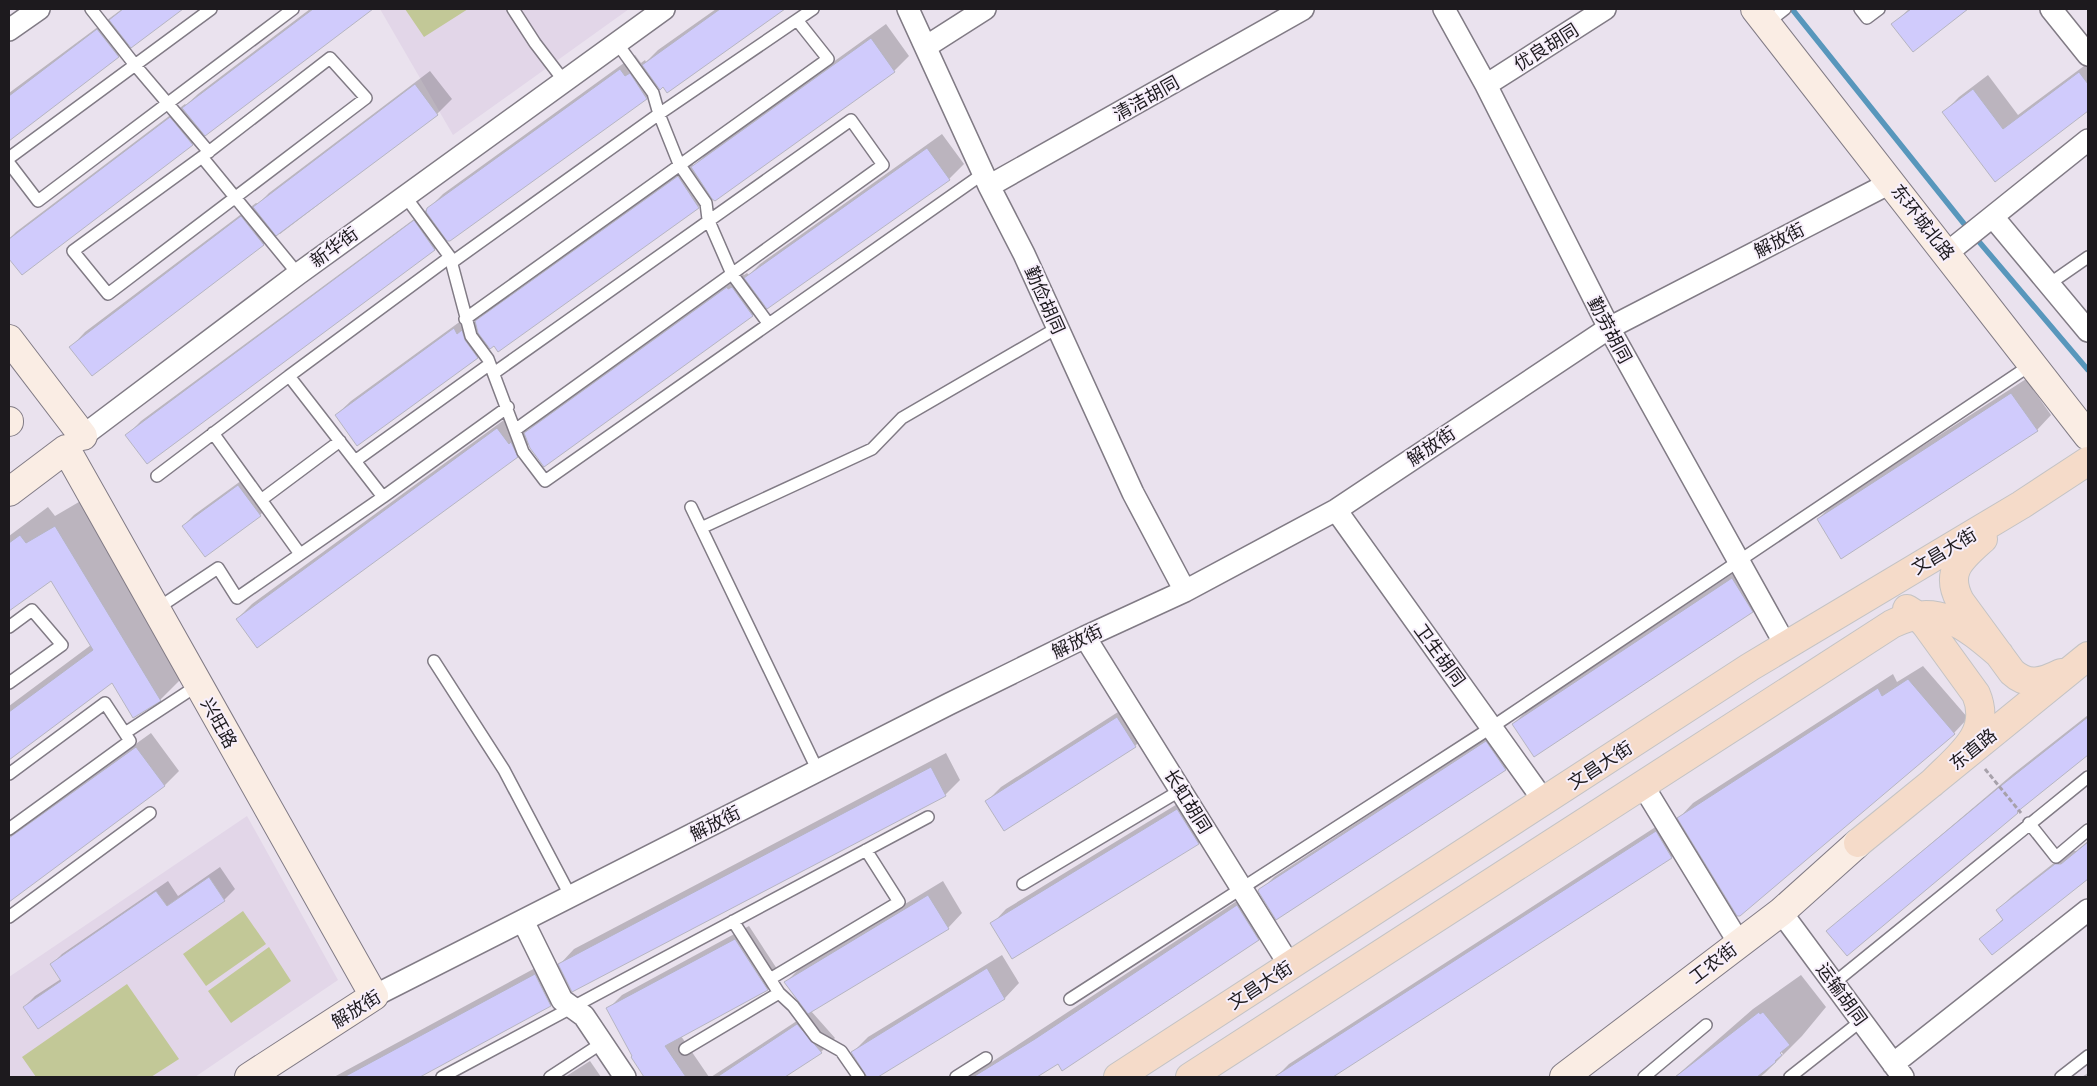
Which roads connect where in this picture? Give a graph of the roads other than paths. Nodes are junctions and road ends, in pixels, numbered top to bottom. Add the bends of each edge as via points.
1 (39, 9) edge
2 (91, 9) edge
3 (211, 9) edge
4 (293, 9) edge
5 (513, 9) edge
6 (664, 9) edge
7 (813, 9) edge
8 (908, 9) edge
9 (985, 9) edge
10 (1303, 9) edge
11 (1444, 9) edge
12 (1605, 9) edge
13 (1860, 9) edge
14 (1879, 9) edge
15 (2051, 9) edge
16 (1773, 13) edge
17 (797, 20) junction
18 (9, 30) edge
19 (617, 43) junction
20 (927, 46) junction
21 (2088, 55) edge
22 (135, 65) junction
23 (564, 81) junction
24 (1486, 85) junction
25 (168, 104) junction
26 (658, 114) junction
27 (2088, 140) edge
28 (205, 155) junction
29 (9, 158) edge
30 (9, 162) edge
31 (679, 164) junction
32 (987, 180) junction
33 (1892, 182) junction
34 (405, 196) junction
35 (235, 198) junction
36 (708, 219) junction
37 (1971, 234) junction
38 (2088, 258) edge
39 (450, 260) junction
40 (298, 274) junction
41 (732, 274) junction
42 (2048, 284) junction
43 (465, 319) junction
44 (768, 323) junction
45 (1058, 328) junction
46 (1608, 328) junction
47 (2088, 331) edge
48 (9, 339) edge
49 (2033, 364) junction
50 (492, 368) junction
51 (289, 376) junction
52 (508, 407) junction
53 (515, 430) junction
54 (213, 433) junction
55 (2088, 436) edge
56 (340, 441) junction
57 (74, 442) junction
58 (355, 461) junction
59 (2088, 461) edge
60 (157, 476) dead end
61 (9, 492) edge
62 (383, 496) junction
63 (261, 500) junction
64 (2022, 505) junction
65 (691, 507) dead end
66 (1336, 510) junction
67 (701, 528) junction
68 (300, 554) junction
69 (1738, 562) junction
70 (1185, 591) junction
71 (156, 610) junction
72 (1918, 616) junction
73 (9, 627) edge
74 (1086, 637) junction
75 (1786, 646) junction
76 (1999, 654) junction
77 (434, 661) dead end
78 (2082, 661) edge
79 (1750, 668) junction
80 (9, 684) edge
81 (198, 685) junction
82 (1492, 727) junction
83 (125, 733) junction
84 (818, 771) junction
85 (9, 774) edge
86 (2088, 777) edge
87 (1932, 783) junction
88 (1642, 784) junction
89 (1181, 790) junction
90 (1544, 801) junction
91 (150, 813) dead end
92 (928, 817) dead end
93 (2030, 823) junction
94 (9, 829) edge
95 (2088, 830) edge
96 (1858, 843) joint
97 (866, 850) junction
98 (1023, 884) dead end
99 (1242, 890) junction
100 (571, 897) junction
101 (2088, 910) edge
102 (1782, 912) junction
103 (9, 917) edge
104 (523, 921) junction
105 (734, 921) junction
106 (1740, 943) junction
107 (1290, 966) junction
108 (770, 979) junction
109 (1834, 983) junction
110 (779, 993) junction
111 (374, 996) junction
112 (1070, 999) dead end
113 (571, 1007) junction
114 (1861, 1021) junction
115 (1706, 1025) dead end
116 (602, 1043) junction
117 (685, 1049) dead end
118 (2088, 1056) edge
119 (986, 1058) dead end
120 (1898, 1071) edge
121 (262, 1073) edge
122 (442, 1077) edge
123 (550, 1077) edge
124 (625, 1077) edge
125 (859, 1077) edge
126 (956, 1077) edge
127 (1118, 1077) edge
128 (1190, 1077) edge
129 (1564, 1077) edge
130 (1644, 1077) edge
131 (1790, 1077) edge
132 (2061, 1077) edge

1 - 18 street
2 - 22 lane
3 - 22 lane
4 - 25 lane
5 - 23 lane
6 - 19 street, 新华街
7 - 17 lane
8 - 20 street, 勤俭胡同
9 - 20 street
10 - 32 street, 清洁胡同
11 - 24 street, 勤劳胡同
12 - 24 street, 优良胡同
13 - 14 lane via 1868,18
15 - 21 street
16 - 33 street, 东环城北路
17 - 26 lane
17 - 31 lane via 828,60
19 - 23 street, 新华街
19 - 26 lane via 653,93
20 - 32 street, 勤俭胡同
22 - 25 lane
22 - 29 lane
23 - 34 street, 新华街
24 - 46 street, 勤劳胡同
25 - 28 lane
25 - 30 lane via 38,201
26 - 31 lane
26 - 39 lane
27 - 37 street
28 - 35 lane
28 - 35 lane via 330,58 366,98
28 - 35 lane via 73,251 108,294
31 - 36 lane via 706,204
31 - 43 lane
32 - 44 lane
32 - 45 street, 勤俭胡同
33 - 37 street, 东环城北路
33 - 46 street, 解放街
34 - 39 lane
34 - 40 street, 新华街
35 - 40 lane
36 - 41 lane
36 - 41 lane via 851,120 883,165
36 - 50 lane
37 - 42 street
37 - 49 street, 东环城北路
38 - 42 lane
39 - 43 lane
39 - 51 lane
40 - 57 street, 新华街
41 - 44 lane
41 - 53 lane
42 - 47 street
43 - 50 lane via 471,336
44 - 53 lane via 545,481 523,452
45 - 67 lane via 902,418 872,449
45 - 70 street, 勤俭胡同 via 1132,493
46 - 66 street, 解放街
46 - 69 street, 勤劳胡同
48 - 57 street, 兴旺路
49 - 55 street, 东环城北路
49 - 69 lane
50 - 52 lane
50 - 58 lane
51 - 54 lane
51 - 56 lane
52 - 53 lane
52 - 62 lane
54 - 60 lane
54 - 63 lane
56 - 58 lane
56 - 63 lane
57 - 61 street, 新华街
57 - 71 street, 兴旺路
58 - 62 lane
59 - 64 main road, 文昌大街
62 - 68 lane
63 - 68 lane
64 - 75 main road, 文昌大街
64 - 76 main road via 1960,561 1955,570 1954,581 1960,601
65 - 67 lane
66 - 70 street, 解放街
66 - 82 street, 卫生胡同
67 - 84 lane
68 - 71 lane via 237,598 218,568
69 - 75 street, 勤劳胡同
69 - 82 lane
70 - 74 street, 解放街
71 - 81 street, 兴旺路
72 - 76 main road via 1936,615 1952,619
72 - 79 main road via 1908,609 1884,608
72 - 87 main road via 1981,705 1982,717 1973,740
72 - 88 main road via 1904,618 1858,645
73 - 80 lane via 32,610 62,645
74 - 84 street, 解放街
74 - 89 street, 长虹胡同
75 - 79 main road, 文昌大街
76 - 78 main road via 2012,672 2027,682 2046,680
77 - 100 lane via 504,770
78 - 87 main road, 东直路
79 - 90 main road, 文昌大街
81 - 83 lane
81 - 111 street, 兴旺路
82 - 90 street, 卫生胡同
82 - 99 lane
83 - 85 lane via 105,703
83 - 94 lane via 130,741
84 - 100 street, 解放街
86 - 93 lane
87 - 96 main road, 东直路
88 - 106 street
88 - 128 main road
89 - 98 lane
89 - 99 street, 长虹胡同
90 - 107 main road, 文昌大街
91 - 103 lane
92 - 97 lane
93 - 95 lane via 2056,857
93 - 109 lane
96 - 102 street, 工农街
97 - 105 lane
97 - 108 lane via 899,902
99 - 107 street, 长虹胡同
99 - 112 lane
100 - 104 street, 解放街
101 - 120 street
102 - 106 street, 工农街
102 - 109 street, 运输胡同
104 - 111 street, 解放街
104 - 113 street via 562,1000
105 - 108 lane
105 - 113 lane
106 - 129 street, 工农街
107 - 127 main road, 文昌大街
108 - 110 lane
109 - 114 street, 运输胡同
110 - 117 lane
110 - 125 lane via 816,1037 840,1051
111 - 121 street, 解放街
113 - 116 street via 584,1016
113 - 122 lane
114 - 120 street, 运输胡同
114 - 131 lane
115 - 130 lane
116 - 123 lane
116 - 124 street
118 - 132 lane
119 - 126 lane

